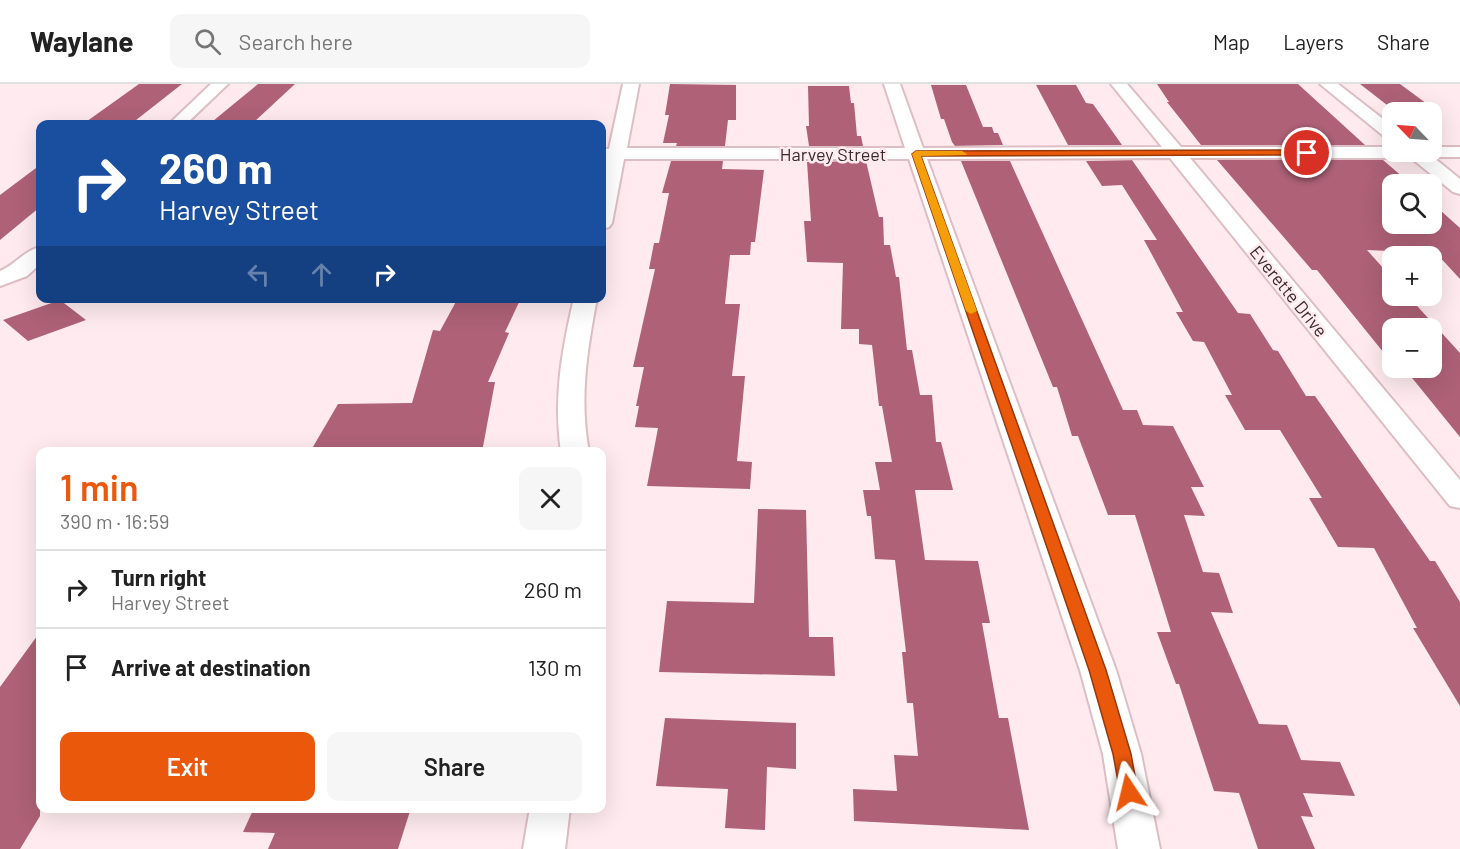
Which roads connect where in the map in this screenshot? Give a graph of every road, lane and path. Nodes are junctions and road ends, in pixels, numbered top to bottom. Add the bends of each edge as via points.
1 (220, 84) edge
2 (631, 84) edge
3 (892, 84) edge
4 (1119, 84) edge
5 (1328, 84) edge
6 (181, 120) edge
7 (1382, 126) edge
8 (1382, 152) edge
9 (1442, 152) edge
10 (1460, 152) edge
11 (1176, 153) junction
12 (609, 154) edge
13 (916, 154) junction
14 (1428, 162) edge
15 (606, 184) edge
16 (1460, 188) edge
17 (36, 257) edge
18 (0, 279) edge
19 (585, 303) edge
20 (574, 447) edge
21 (1460, 499) edge
22 (549, 813) edge
23 (544, 849) edge
24 (1139, 849) edge

1 - 6 street
2 - 12 street
3 - 13 street
4 - 11 street, Everette Drive
5 - 7 street
8 - 11 street, Harvey Street
9 - 10 street, Harvey Street
11 - 13 street, Harvey Street
11 - 21 street, Everette Drive
12 - 13 street, Harvey Street
12 - 15 street
13 - 24 street via 1098,670 1122,754
14 - 16 street
17 - 18 street via 20,271
19 - 20 street via 571,369 568,421
22 - 23 street

